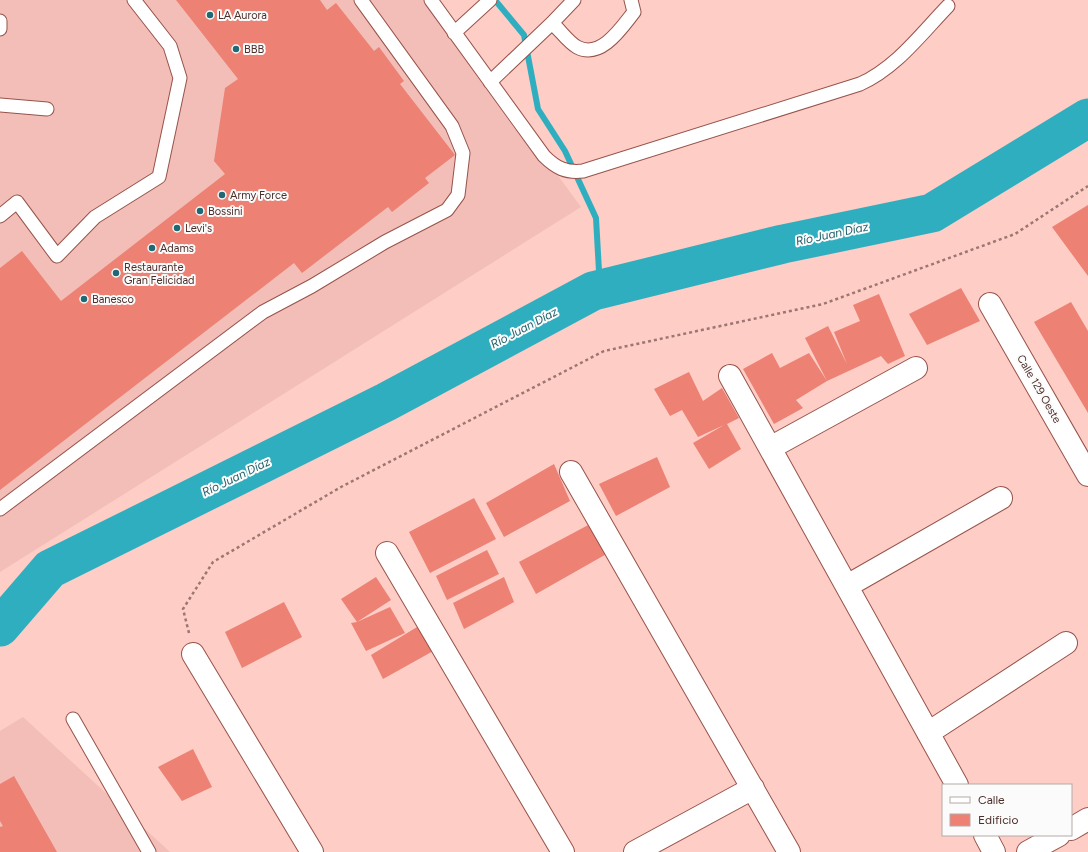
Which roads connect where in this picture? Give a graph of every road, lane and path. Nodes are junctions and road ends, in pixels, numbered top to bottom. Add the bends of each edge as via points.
1 (134, 0) edge
2 (361, 0) edge
3 (431, 0) edge
4 (490, 0) edge
5 (574, 0) edge
6 (631, 0) edge
7 (948, 6) dead end
8 (0, 21) edge
9 (552, 23) junction
10 (0, 29) edge
11 (454, 33) junction
12 (490, 82) junction
13 (0, 105) edge
14 (47, 109) dead end
15 (1088, 186) edge
16 (0, 216) edge
17 (990, 304) dead end
18 (916, 368) dead end
19 (730, 376) dead end
20 (770, 448) junction
21 (571, 472) dead end
22 (1088, 475) edge
23 (1001, 498) dead end
24 (0, 509) edge
25 (387, 553) dead end
26 (846, 586) junction
27 (1066, 644) dead end
28 (193, 654) joint
29 (73, 719) dead end
30 (928, 732) junction
31 (956, 784) edge
32 (753, 788) junction
33 (1088, 819) edge
34 (1072, 828) edge
35 (986, 836) edge
36 (1057, 836) edge
37 (149, 852) edge
38 (312, 852) edge
39 (563, 852) edge
40 (635, 852) edge
41 (789, 852) edge
42 (994, 852) edge
43 (1028, 852) edge

1 - 16 lane via 170,46 180,78 159,177 95,211 57,256 22,198
2 - 24 lane via 452,126 463,153 458,195 447,210 385,242 263,312
3 - 11 lane
4 - 11 lane
5 - 9 lane
6 - 9 lane via 634,12 607,43 598,48 577,47
7 - 12 lane via 892,64 875,77 860,84 583,171 560,170 551,163
8 - 10 lane
9 - 12 lane
11 - 12 lane
13 - 14 lane
15 - 28 path via 1015,234 823,304 604,351 341,487 212,562 183,609
17 - 22 street, Calle 129 Oeste
18 - 20 street
19 - 20 street
20 - 26 street
21 - 32 street
23 - 26 street
25 - 39 street
26 - 30 street
27 - 30 street
28 - 38 street
29 - 37 lane
30 - 31 street
32 - 40 street
32 - 41 street
33 - 34 street
35 - 42 street
36 - 43 street

